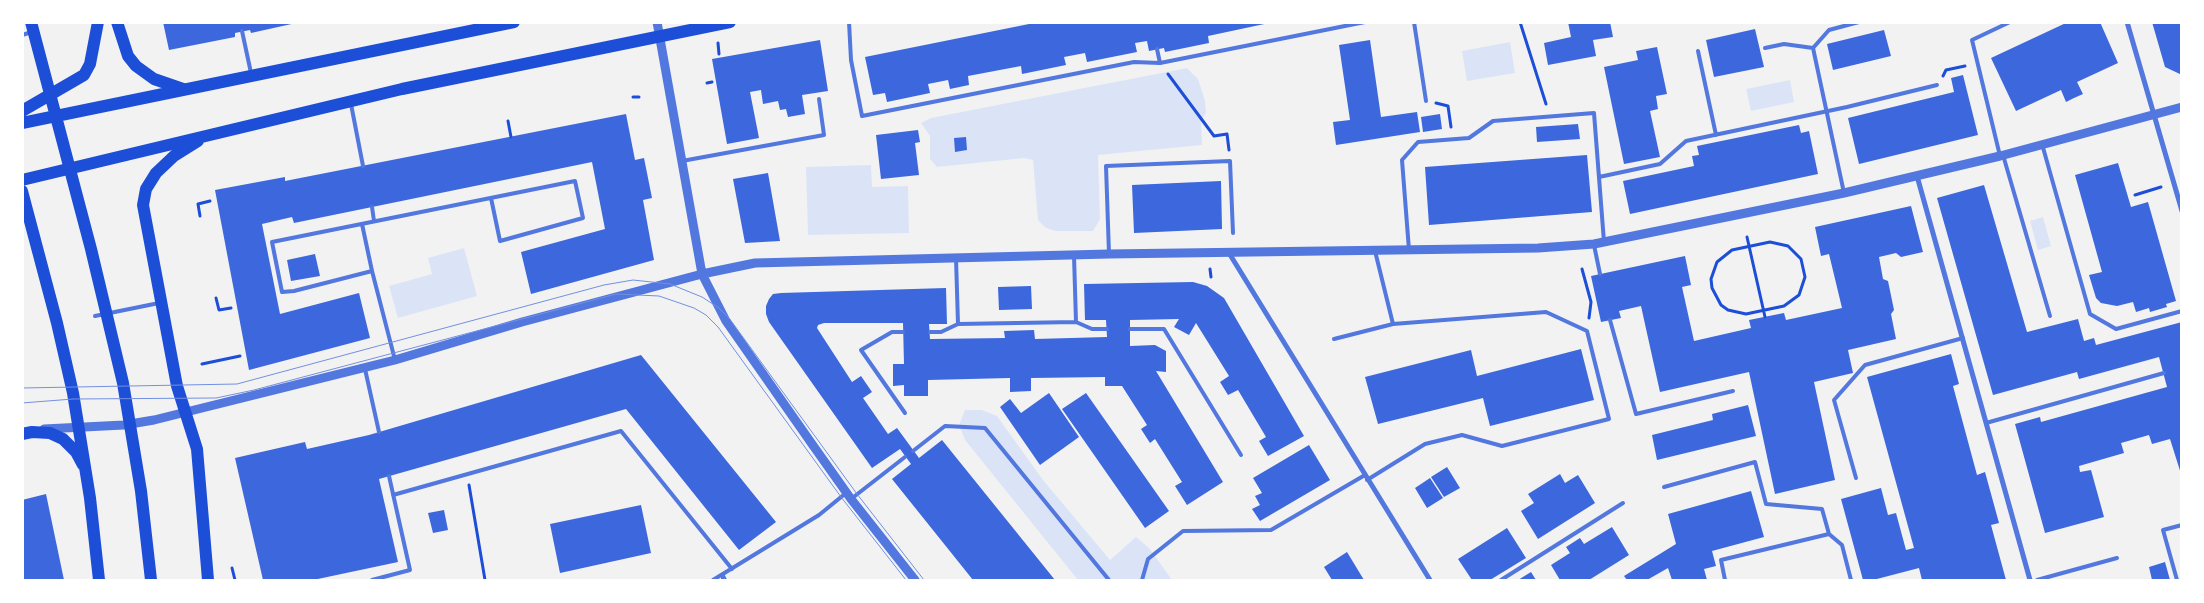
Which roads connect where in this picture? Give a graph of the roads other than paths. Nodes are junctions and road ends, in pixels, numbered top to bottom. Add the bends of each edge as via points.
1 (31, 22) edge
2 (37, 22) edge
3 (98, 22) edge
4 (117, 22) edge
5 (514, 22) edge
6 (657, 22) edge
7 (730, 22) edge
8 (849, 22) edge
9 (1365, 22) edge
10 (1414, 22) edge
11 (1859, 22) edge
12 (2010, 22) edge
13 (2127, 22) edge
14 (242, 31) dead end
15 (22, 35) edge
16 (660, 36) junction
17 (1765, 48) dead end
18 (1813, 48) junction
19 (1157, 49) dead end
20 (1698, 51) dead end
21 (1160, 63) junction
22 (251, 75) junction
23 (1936, 85) road end
24 (185, 89) junction
25 (819, 99) dead end
26 (350, 100) junction
27 (1426, 100) road end
28 (2182, 107) edge
29 (22, 110) edge
30 (1827, 111) junction
31 (2153, 114) junction
32 (22, 123) edge
33 (209, 134) junction
34 (1716, 135) junction
35 (2042, 144) junction
36 (2002, 155) junction
37 (682, 161) junction
38 (363, 166) dead end
39 (1917, 176) junction
40 (1599, 177) junction
41 (22, 180) edge
42 (22, 191) edge
43 (1844, 193) junction
44 (491, 198) junction
45 (372, 207) dead end
46 (2182, 211) edge
47 (374, 221) junction
48 (362, 224) junction
49 (1233, 233) dead end
50 (1604, 242) junction
51 (1594, 244) junction
52 (1409, 250) junction
53 (1375, 251) junction
54 (1109, 254) junction
55 (1229, 254) junction
56 (1074, 255) junction
57 (956, 258) junction
58 (372, 271) junction
59 (702, 274) junction
60 (1600, 274) dead end
61 (161, 303) junction
62 (2182, 311) edge
63 (95, 316) dead end
64 (2050, 316) dead end
65 (1610, 320) dead end
66 (1076, 322) junction
67 (958, 324) junction
68 (1393, 324) junction
69 (1106, 329) dead end
70 (1130, 329) dead end
71 (903, 332) dead end
72 (930, 332) dead end
73 (1962, 338) junction
74 (1334, 339) dead end
75 (395, 360) junction
76 (365, 367) junction
77 (2164, 373) dead end
78 (1733, 391) dead end
79 (186, 412) junction
80 (905, 413) dead end
81 (1986, 423) junction
82 (379, 432) dead end
83 (27, 433) edge
84 (913, 451) dead end
85 (1241, 455) dead end
86 (905, 457) dead end
87 (389, 476) dead end
88 (1366, 478) junction
89 (1856, 478) dead end
90 (1664, 487) dead end
91 (394, 495) junction
92 (849, 496) junction
93 (1623, 503) dead end
94 (2182, 525) edge
95 (1829, 534) junction
96 (2117, 558) dead end
97 (732, 569) junction
98 (724, 579) edge
99 (100, 580) edge
100 (151, 580) edge
101 (208, 580) edge
102 (372, 580) edge
103 (714, 580) edge
104 (915, 580) edge
105 (1109, 580) edge
106 (1142, 580) edge
107 (1430, 580) edge
108 (1501, 580) edge
109 (1725, 580) edge
110 (1851, 580) edge
111 (2030, 580) edge
112 (2038, 580) edge
113 (2177, 580) edge

1 - 100 main road via 123,383 142,491
2 - 15 lane via 39,30
3 - 29 main road via 90,64 84,75
4 - 24 main road via 128,56 136,66 154,79
5 - 22 main road
6 - 16 street
7 - 16 main road
8 - 21 lane via 851,60 862,116 1134,62
9 - 21 lane
10 - 27 lane
11 - 18 lane via 1829,30
12 - 36 lane via 1972,40
13 - 31 street
14 - 22 lane
16 - 26 main road
16 - 37 street
17 - 18 lane via 1784,44
18 - 30 lane
19 - 21 lane
20 - 34 lane
22 - 24 main road
23 - 30 lane
24 - 32 main road
25 - 37 lane via 824,135
26 - 33 main road
26 - 38 lane
28 - 31 street
30 - 34 lane
30 - 43 lane
31 - 35 street
31 - 46 street
33 - 41 main road
33 - 61 main road via 165,164 146,189 144,214
34 - 40 lane via 1686,141 1660,164
35 - 36 street
35 - 62 lane via 2090,314 2116,329
36 - 39 street
36 - 64 lane
37 - 59 street
39 - 43 street
39 - 73 street
40 - 50 lane
40 - 52 lane via 1594,113 1493,121 1468,138 1418,142 1402,160
42 - 99 main road via 73,393
43 - 50 street
44 - 44 lane via 575,181 583,218 500,241
44 - 47 lane
45 - 47 lane
47 - 48 lane
48 - 58 lane
48 - 58 lane via 272,242 282,292
49 - 54 lane via 1230,161 1106,166
50 - 51 street
51 - 52 street
51 - 60 lane
52 - 53 street
53 - 55 street
53 - 68 lane
54 - 55 street
54 - 56 street
55 - 88 street
56 - 57 street
56 - 66 lane
57 - 59 street via 755,263
57 - 67 lane
58 - 75 lane
59 - 75 street
59 - 92 street via 726,321
61 - 63 lane
61 - 79 main road via 177,386
65 - 78 lane via 1636,414
66 - 67 lane
66 - 69 lane via 1092,329
67 - 72 lane via 941,332
68 - 74 lane
68 - 88 lane via 1546,312 1587,331 1609,419 1502,446 1462,435 1425,444
70 - 85 lane via 1164,328
71 - 80 lane via 892,332 861,350
73 - 81 street
73 - 89 lane via 1865,365 1834,400
75 - 76 street
76 - 79 street
76 - 82 lane
77 - 81 lane
79 - 83 street via 124,424
79 - 101 main road via 199,462
81 - 111 street
83 - 99 main road via 50,433 63,439 84,466 94,503
84 - 105 lane via 944,426 985,428
86 - 92 lane
87 - 91 lane
88 - 106 lane via 1271,530 1183,531 1148,559
88 - 107 street
90 - 95 lane via 1755,462 1766,504 1822,509
91 - 97 lane via 621,431
91 - 102 lane via 410,570
92 - 97 lane
92 - 104 street
93 - 108 lane
94 - 113 lane via 2163,530
95 - 109 lane via 1721,560
95 - 110 lane via 1842,545
96 - 112 lane
97 - 98 lane
98 - 103 lane

